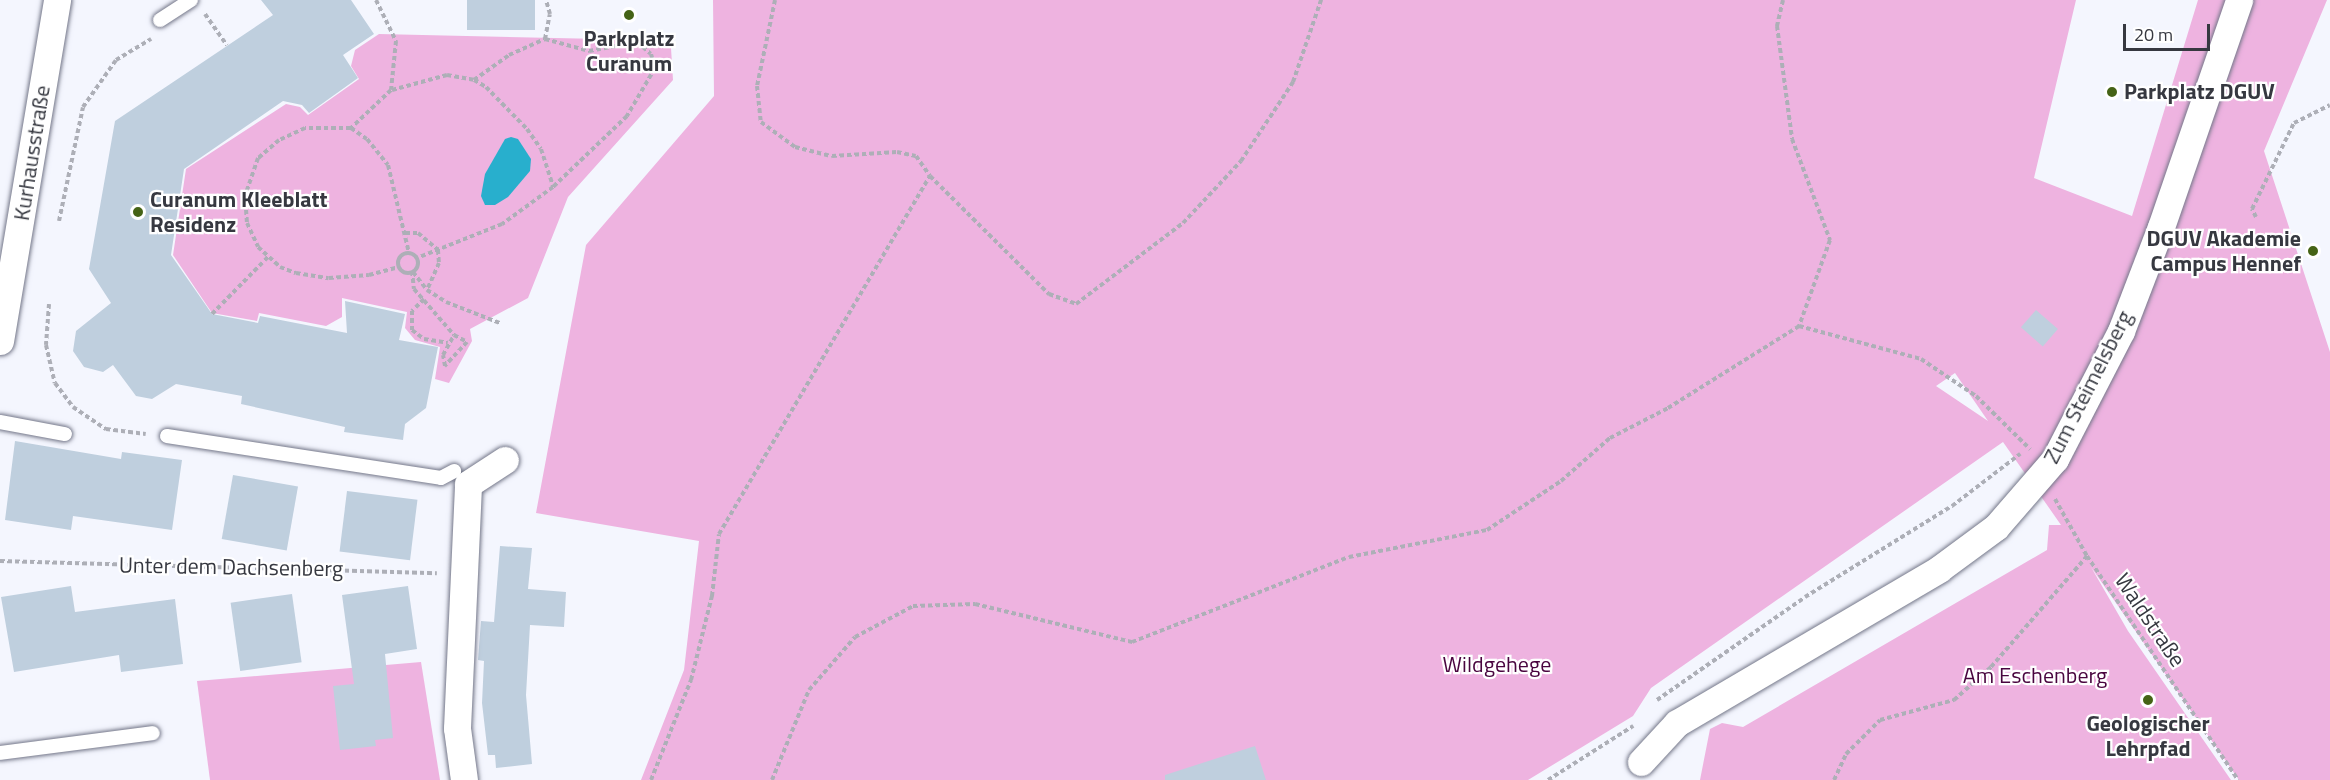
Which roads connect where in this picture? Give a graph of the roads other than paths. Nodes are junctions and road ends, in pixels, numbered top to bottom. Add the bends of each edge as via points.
1 (57, 0) edge
2 (2239, 0) edge
3 (195, 3) edge
4 (161, 26) road end
5 (0, 341) edge
6 (0, 422) edge
7 (65, 434) dead end
8 (167, 436) road end
9 (505, 460) dead end
10 (454, 471) dead end
11 (153, 733) dead end
12 (0, 753) edge
13 (1641, 762) dead end
14 (464, 780) edge

1 - 5 street, Kurhausstraße
2 - 13 street, Zum Steimelsberg via 2121,331 2048,467 1996,527 1939,569 1677,723
3 - 4 lane
6 - 7 lane
8 - 10 lane via 441,478
9 - 14 street via 468,484 457,728
11 - 12 lane

